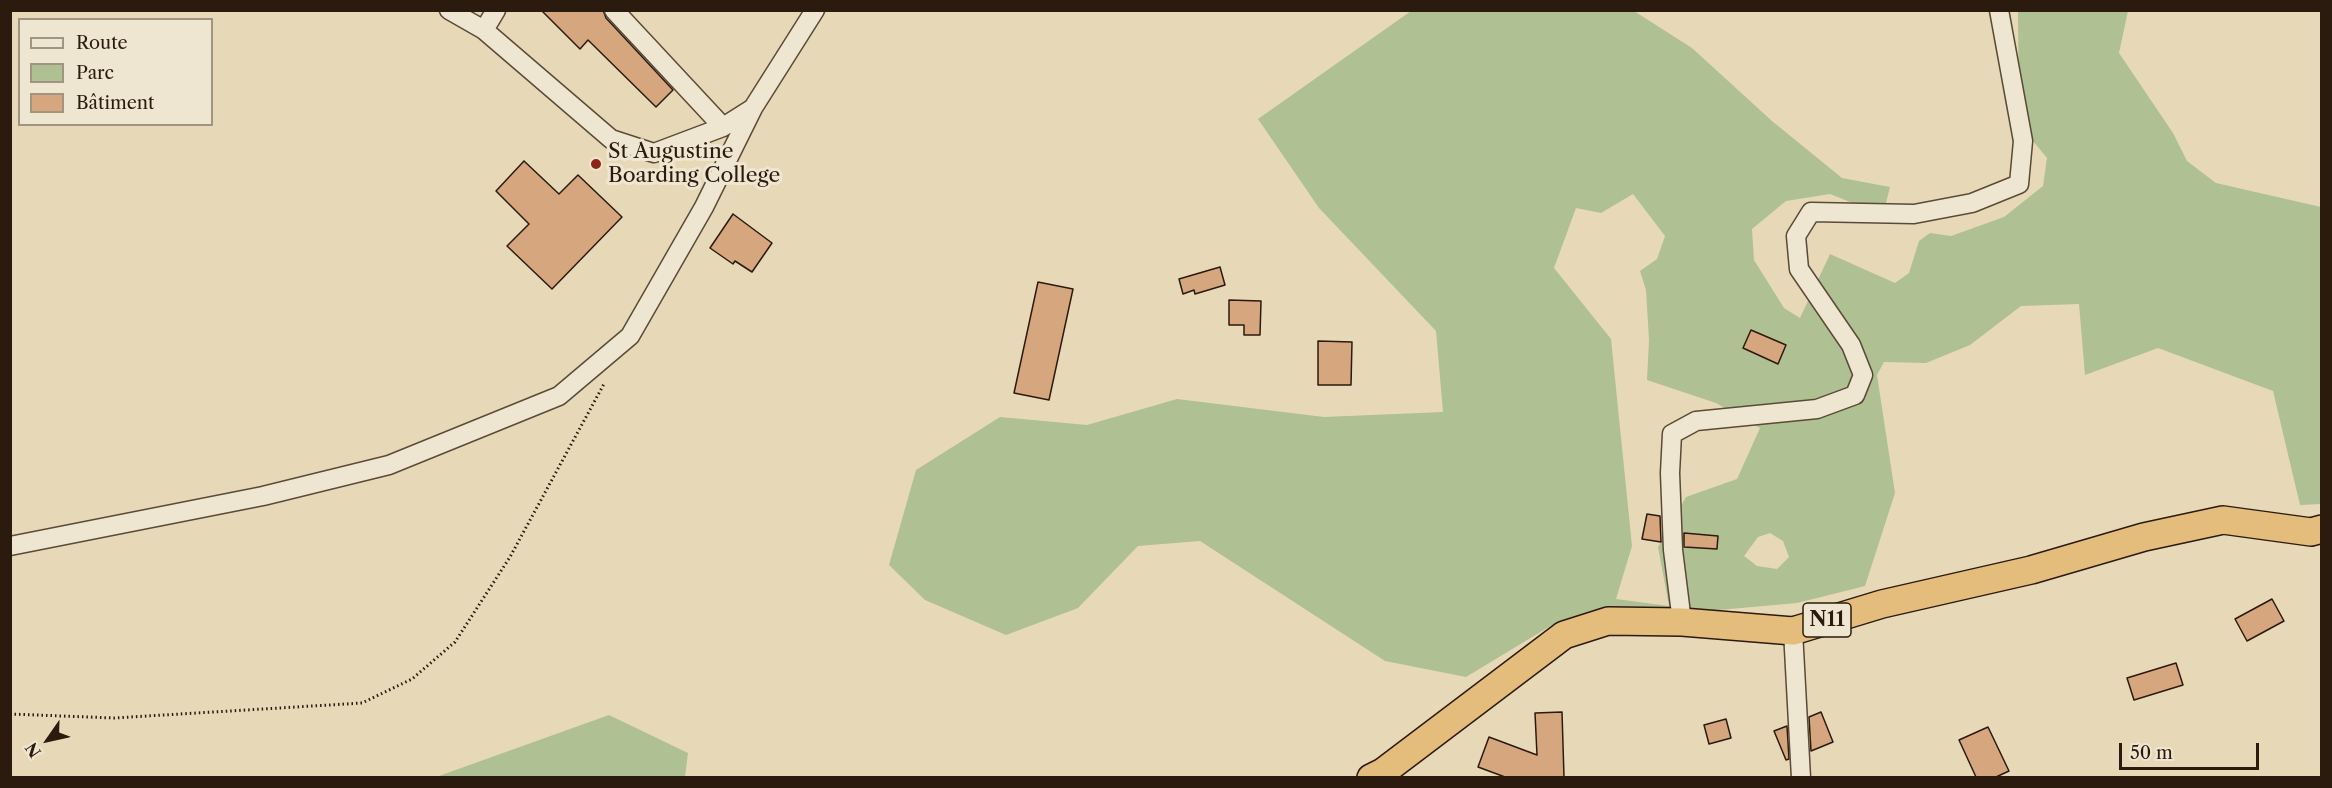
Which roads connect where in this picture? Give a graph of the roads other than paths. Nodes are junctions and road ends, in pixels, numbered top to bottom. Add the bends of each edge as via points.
1 (449, 10) edge
2 (496, 10) edge
3 (614, 10) edge
4 (815, 10) edge
5 (1999, 10) edge
6 (484, 30) junction
7 (753, 108) junction
8 (723, 127) junction
9 (2322, 529) edge
10 (10, 546) edge
11 (1682, 622) junction
12 (1793, 631) junction
13 (1371, 777) edge
14 (1801, 777) edge

1 - 6 street
2 - 6 street
3 - 8 street
4 - 7 street
5 - 11 street via 2023,141 2019,184 1972,203 1914,214 1811,212 1796,236 1799,269 1851,345 1863,375 1855,395 1817,409 1696,421 1672,434 1673,550
6 - 8 street via 611,139 654,153
7 - 8 street
7 - 10 street via 704,207 630,336 560,396 389,465 263,496
9 - 12 highway, N11 via 2312,532 2223,520 2144,537 2031,570 1882,603
11 - 12 highway, N11
11 - 13 highway, N11 via 1608,621 1564,635 1383,772
12 - 14 street

